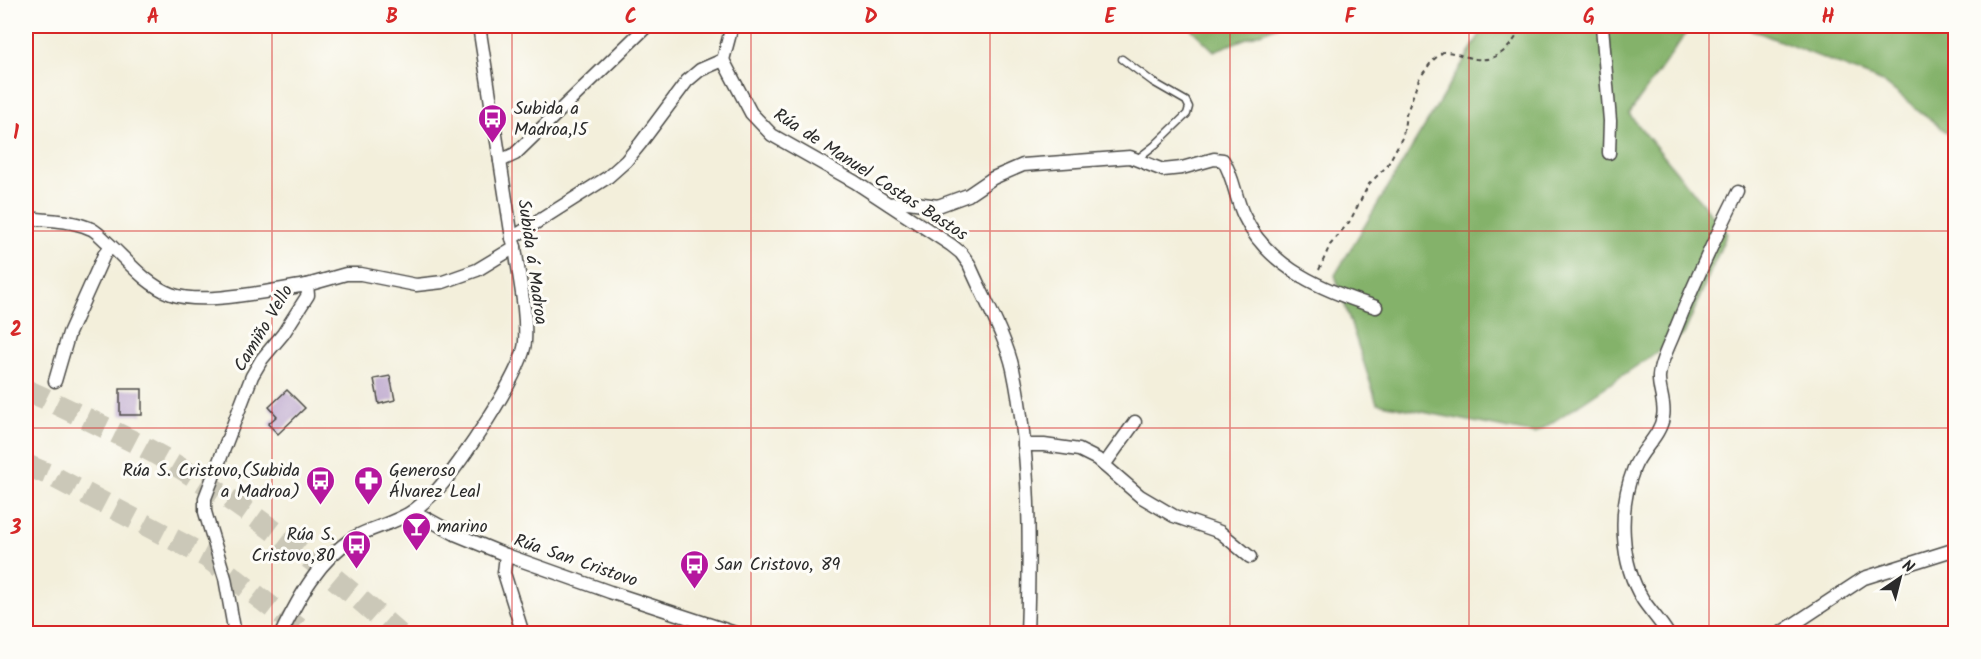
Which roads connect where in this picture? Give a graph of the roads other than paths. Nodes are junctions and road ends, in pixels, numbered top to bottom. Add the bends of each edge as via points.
1 (479, 26) edge
2 (647, 26) edge
3 (732, 26) edge
4 (1602, 26) edge
5 (1122, 59) dead end
6 (723, 60) junction
7 (1609, 153) dead end
8 (1136, 160) junction
9 (500, 161) junction
10 (1738, 192) dead end
11 (889, 204) junction
12 (26, 218) edge
13 (514, 242) junction
14 (111, 246) junction
15 (307, 285) junction
16 (1376, 307) dead end
17 (55, 381) dead end
18 (1135, 422) dead end
19 (1024, 445) junction
20 (1104, 465) junction
21 (413, 511) junction
22 (1956, 549) edge
23 (506, 555) junction
24 (1250, 557) dead end
25 (235, 633) edge
26 (281, 633) edge
27 (523, 633) edge
28 (738, 633) edge
29 (1027, 633) edge
30 (1668, 633) edge
31 (1779, 633) edge

1 - 9 street, Subida á Madroa
2 - 9 street via 515,154
3 - 6 street
4 - 7 street
5 - 8 lane via 1186,101 1189,107 1187,114
6 - 11 street, Rúa de Manuel Costas Bastos via 751,113 772,135
6 - 13 street via 687,81 626,162
8 - 11 street via 1130,157 1023,165 968,195 938,206
8 - 16 street via 1163,170 1223,160 1243,215 1272,253 1314,284
9 - 13 street, Subida á Madroa
10 - 30 street via 1665,356 1659,376 1664,416 1635,465 1629,483 1624,517 1631,572 1643,600
11 - 19 street, Rúa de Manuel Costas Bastos via 951,245 969,264 1013,370
12 - 14 street via 91,228
13 - 15 street, Camiño Vello via 477,270 443,282 416,285 346,274
13 - 21 street, Subida á Madroa via 525,320 521,357 466,450 437,490
14 - 15 street via 145,278 172,294 196,298 226,296
14 - 17 street via 69,333
15 - 25 street, Camiño Vello via 308,295 252,376 205,498 205,512 225,578
18 - 20 street
19 - 20 street via 1079,450
19 - 29 street, Rúa de Manuel Costas Bastos via 1030,555
20 - 24 street via 1140,496 1174,516 1220,532
21 - 23 street, Rúa San Cristovo
21 - 26 street via 355,537 323,564
22 - 31 street via 1864,578
23 - 27 street via 504,573
23 - 28 street, Rúa San Cristovo

